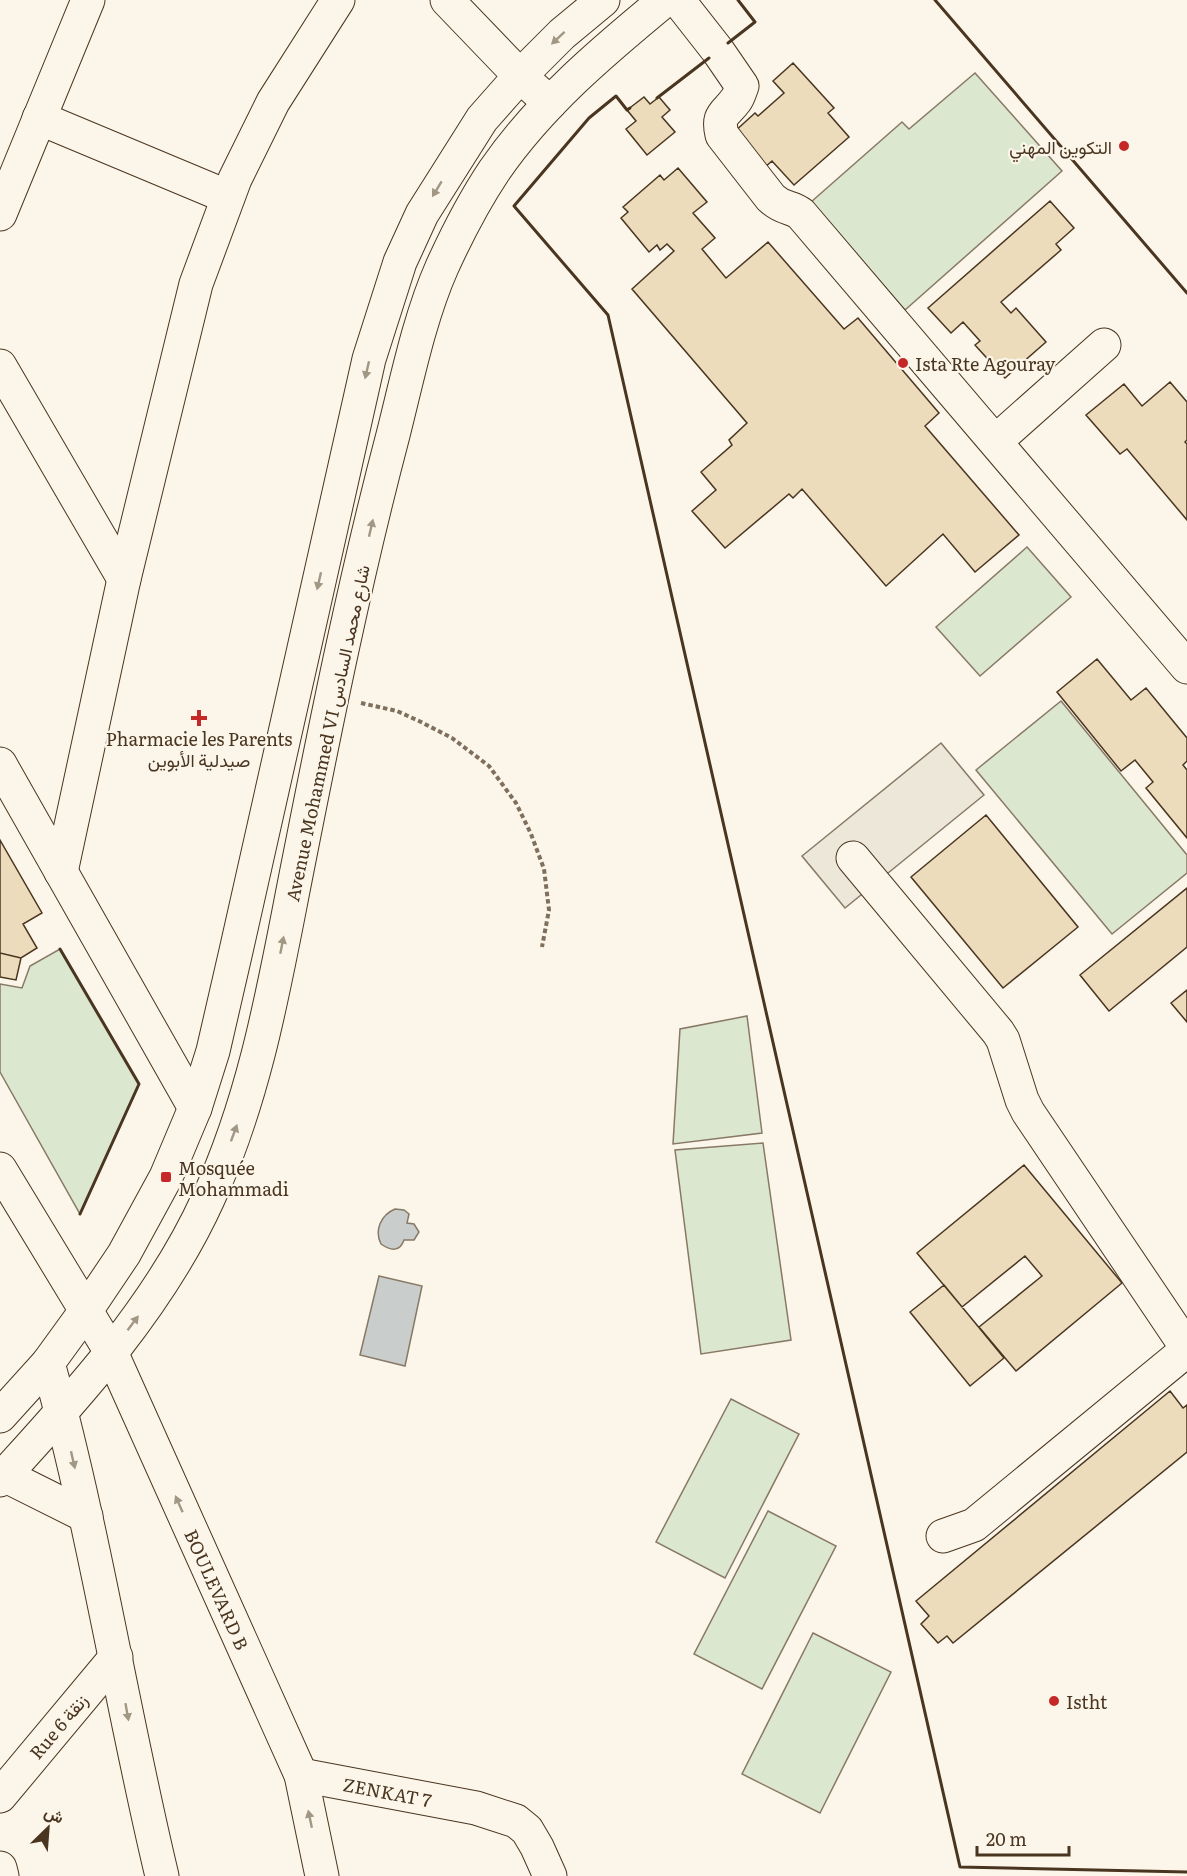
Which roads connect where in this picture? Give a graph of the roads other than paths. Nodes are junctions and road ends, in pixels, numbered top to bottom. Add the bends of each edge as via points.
1 (88, 0) edge
2 (338, 0) edge
3 (447, 0) edge
4 (603, 0) edge
5 (665, 0) edge
6 (678, 0) edge
7 (520, 76) junction
8 (550, 103) junction
9 (39, 118) junction
10 (228, 197) junction
11 (0, 214) edge
12 (1104, 345) dead end
13 (0, 366) edge
14 (996, 441) junction
15 (124, 579) junction
16 (1187, 667) edge
17 (0, 765) edge
18 (853, 858) dead end
19 (61, 872) junction
20 (195, 1108) junction
21 (0, 1171) edge
22 (166, 1177) junction
23 (208, 1198) junction
24 (86, 1312) junction
25 (1187, 1349) edge
26 (111, 1352) junction
27 (48, 1363) junction
28 (61, 1411) junction
29 (0, 1416) edge
30 (2, 1477) edge
31 (86, 1516) junction
32 (943, 1536) dead end
33 (116, 1657) junction
34 (301, 1775) junction
35 (0, 1796) edge
36 (0, 1868) edge
37 (2, 1876) edge
38 (162, 1876) edge
39 (322, 1876) edge
40 (550, 1876) edge

1 - 9 street
2 - 10 street via 273,102
3 - 7 street
4 -> 7 street
5 - 8 street, Avenue Mohammed VI شارع محمد السادس via 582,70
6 - 14 street via 742,86 738,99 719,123 722,135 771,198 801,214
7 - 8 street
7 -> 20 street via 482,119 422,214 400,262 369,360 213,1051
23 -> 8 street, Avenue Mohammed VI شارع محمد السادس via 255,1070 384,467 419,334 441,269 470,210 523,131
9 - 10 street
9 - 11 street
10 - 15 street via 196,284
12 - 14 street
13 - 15 street
14 - 16 street
15 - 19 street
17 - 19 street
18 - 25 street via 998,1032 1028,1112
19 - 20 street
20 - 22 street
21 - 24 street, BOULEVARD B
22 - 23 street
22 - 24 street via 124,1254
26 -> 23 street, Avenue Mohammed VI شارع محمد السادس via 155,1293 187,1242
24 - 26 street, BOULEVARD B
24 - 27 street
25 - 32 street via 974,1525
26 - 28 street, Avenue Mohammed VI شارع محمد السادس
34 -> 26 street, BOULEVARD B
27 - 28 street
27 - 29 street
28 - 30 street, Avenue Mohammed VI شارع محمد السادس
28 -> 31 street
30 - 31 street
31 - 33 street
33 - 35 street, Rue 6 زنقة
33 -> 38 street
39 -> 34 street, BOULEVARD B
34 - 40 street, ZENKAT 7 via 476,1808 516,1821 527,1830
36 - 37 street

